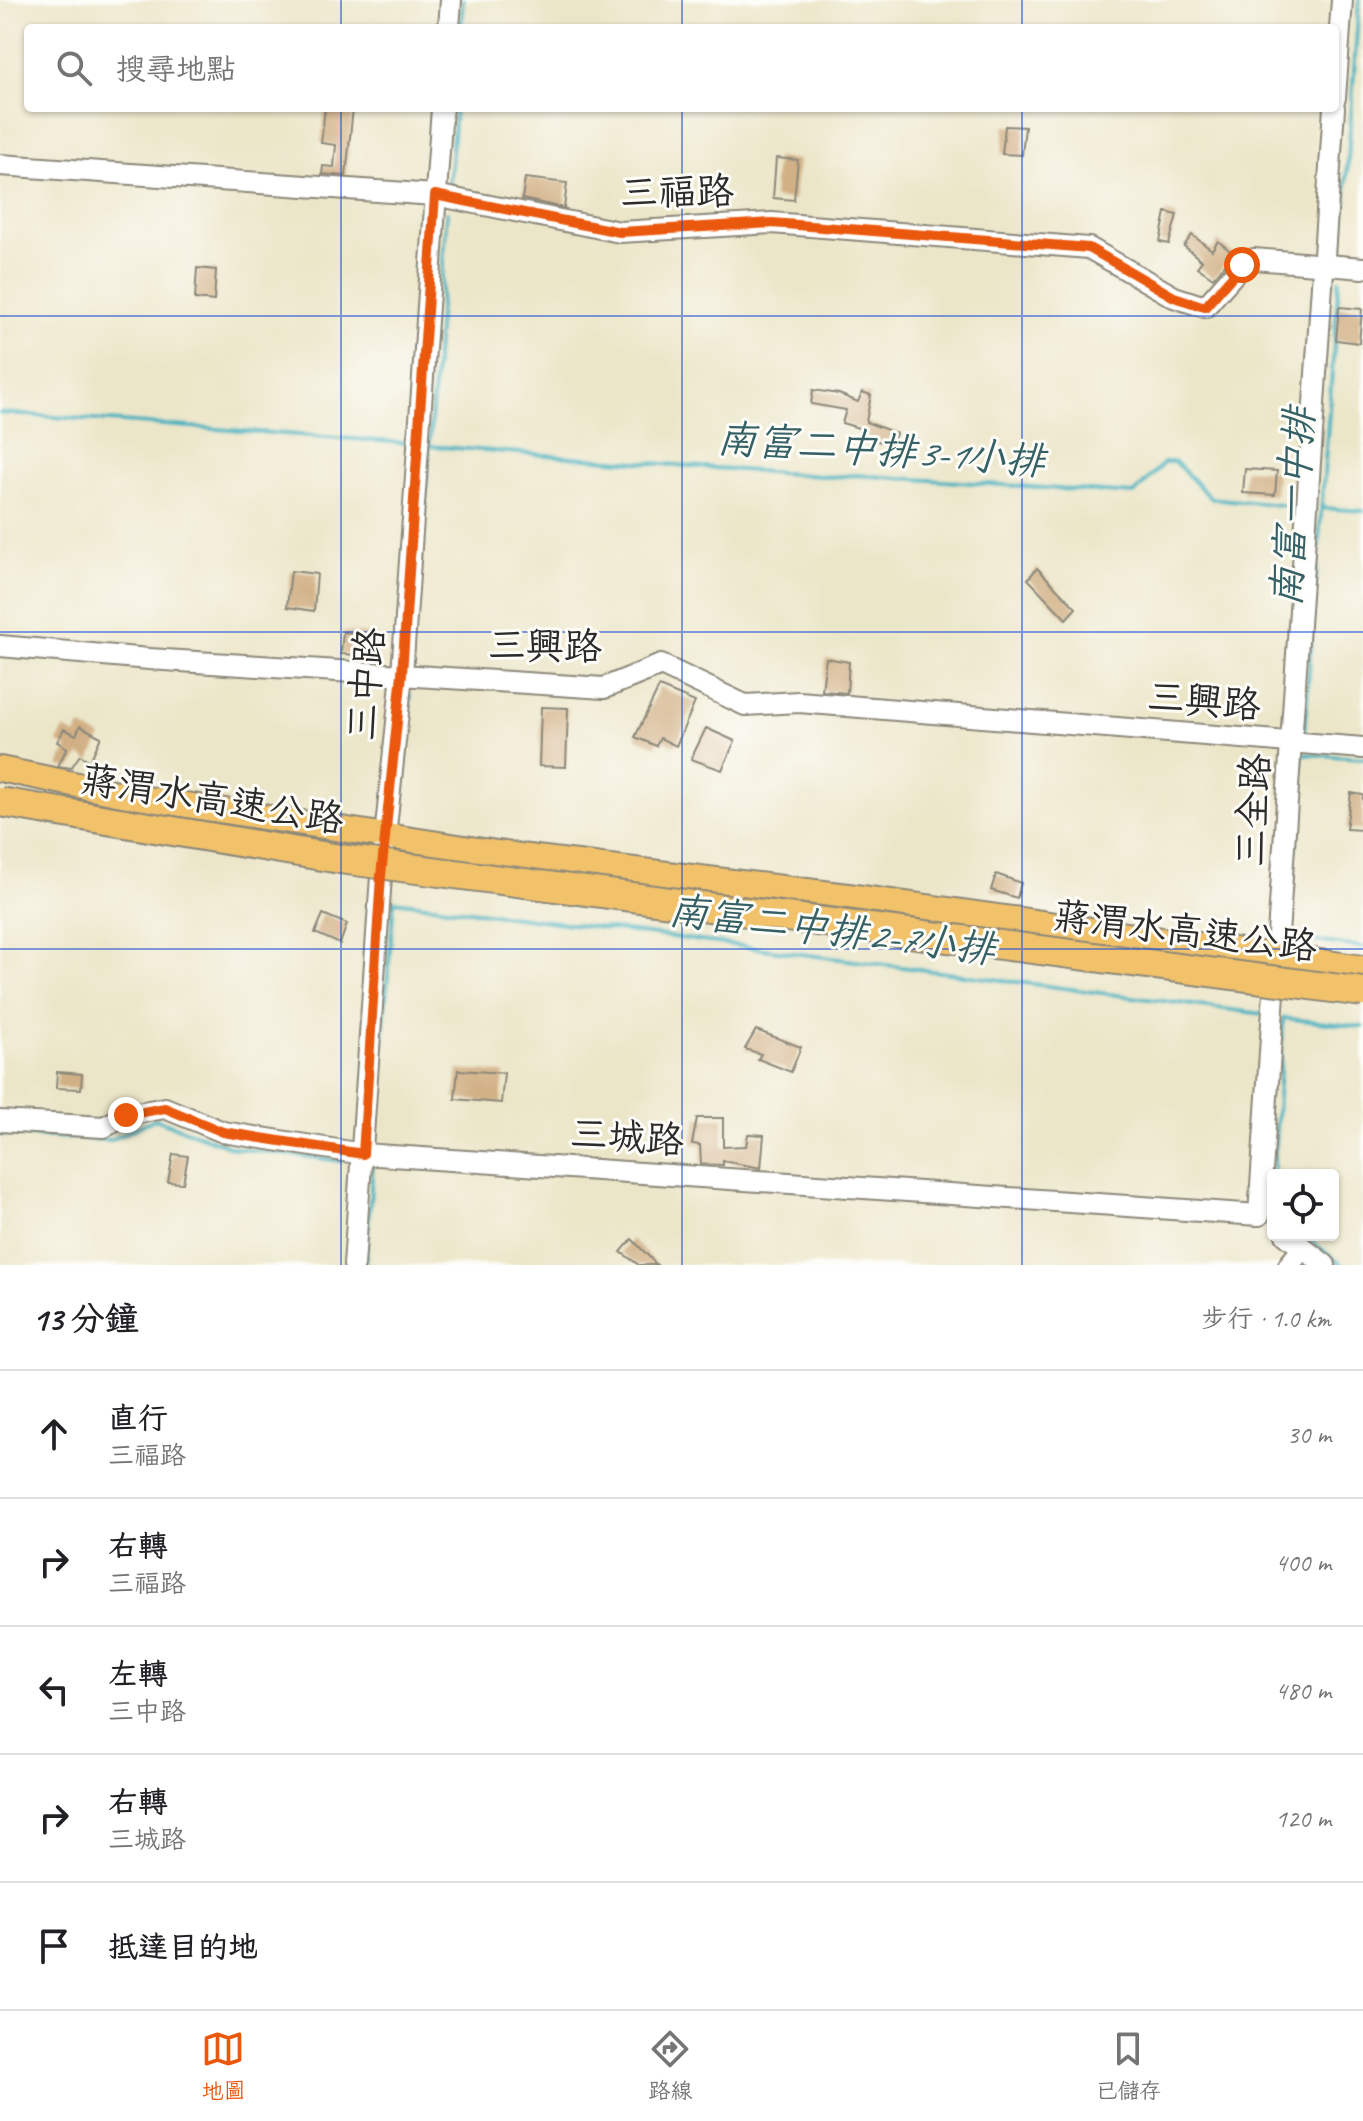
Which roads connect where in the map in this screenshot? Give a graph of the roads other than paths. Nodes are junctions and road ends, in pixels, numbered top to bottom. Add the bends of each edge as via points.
1 (451, 0) edge
2 (1342, 0) edge
3 (449, 24) edge
4 (1339, 42) edge
5 (442, 112) edge
6 (1334, 112) edge
7 (0, 165) edge
8 (435, 195) junction
9 (1323, 265) junction
10 (1363, 268) edge
11 (0, 646) edge
12 (402, 674) junction
13 (1291, 742) junction
14 (1363, 748) edge
15 (0, 769) edge
16 (0, 788) edge
17 (0, 802) edge
18 (0, 813) edge
19 (385, 834) junction
20 (381, 876) junction
21 (1278, 956) junction
22 (1363, 968) edge
23 (1363, 977) edge
24 (1275, 992) junction
25 (1363, 992) edge
26 (1363, 1002) edge
27 (0, 1121) edge
28 (363, 1154) junction
29 (1266, 1220) edge
30 (1294, 1241) edge
31 (1303, 1248) junction
32 (354, 1265) edge
33 (1289, 1265) edge
34 (1325, 1265) edge

1 - 3 street
2 - 4 street
5 - 8 street, 三中路
6 - 9 street, 三全路
7 - 8 street, 三福路
8 - 9 street, 三福路 via 620,232 772,223 1089,248 1174,297 1205,307 1242,265 1254,259
8 - 12 street, 三中路
9 - 10 street
9 - 13 street, 三全路
11 - 12 street, 三興路
12 - 13 street, 三興路 via 604,688 661,665 745,705 799,702
12 - 19 street, 三中路
13 - 14 street, 三興路
13 - 21 street, 三全路
15 - 19 main road via 141,798
16 - 23 highway, 蔣渭水高速公路 via 320,842
17 - 25 highway, 蔣渭水高速公路, bridge via 340,859
18 - 20 main road
19 - 20 street, 三中路
19 - 21 main road
20 - 24 main road
20 - 28 street, 三中路
21 - 22 main road
21 - 24 street, 三全路
24 - 26 main road
24 - 29 street, 三全路
27 - 28 street, 三城路 via 104,1127 126,1115 165,1108 223,1132
28 - 29 street, 三城路
28 - 32 street, 三中路
30 - 31 street
31 - 33 street
31 - 34 street

